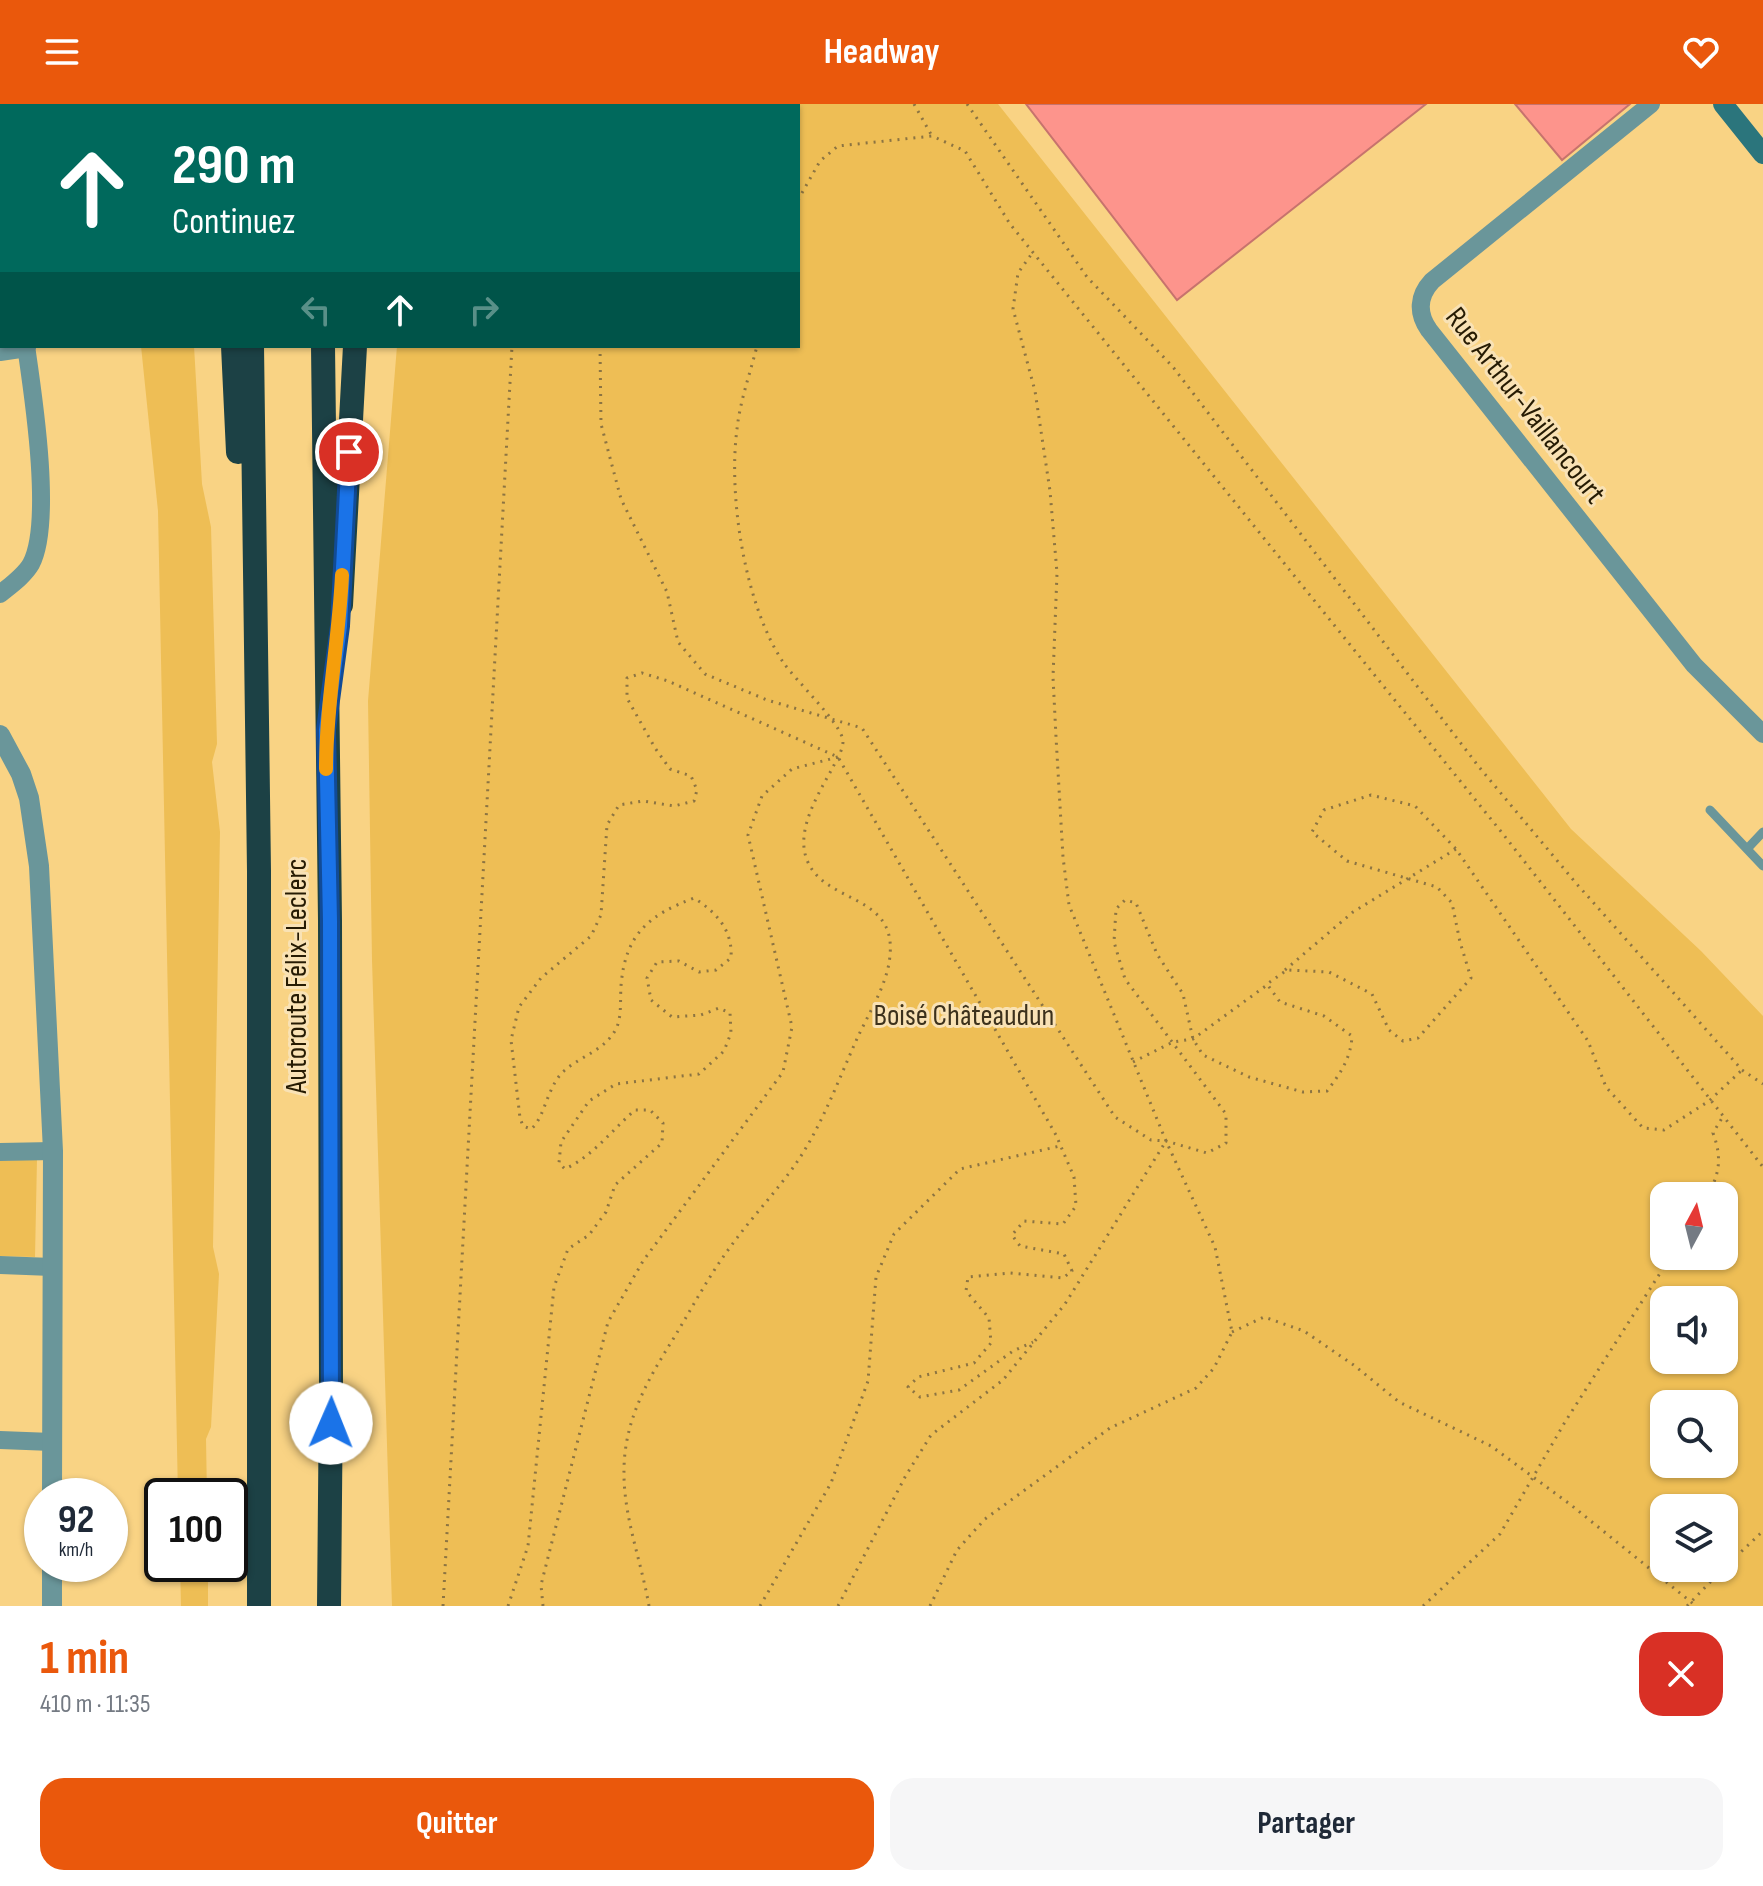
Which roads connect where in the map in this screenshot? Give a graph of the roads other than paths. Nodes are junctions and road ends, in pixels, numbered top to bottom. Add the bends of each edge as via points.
1 (1651, 104) edge
2 (1723, 104) edge
3 (1763, 154) edge
4 (21, 348) edge
5 (26, 348) edge
6 (233, 348) edge
7 (252, 348) edge
8 (323, 348) edge
9 (355, 348) edge
10 (0, 352) edge
11 (0, 594) edge
12 (257, 721) junction
13 (326, 730) junction
14 (1763, 734) edge
15 (0, 735) edge
16 (1710, 810) dead end
17 (1763, 832) edge
18 (1747, 849) junction
19 (1763, 866) edge
20 (53, 1151) junction
21 (0, 1152) edge
22 (0, 1265) edge
23 (52, 1267) junction
24 (0, 1440) edge
25 (52, 1442) junction
26 (52, 1478) edge
27 (52, 1582) edge
28 (52, 1606) edge
29 (259, 1606) edge
30 (329, 1606) edge

1 - 14 street, Rue Arthur-Vaillancourt via 1432,281 1420,312 1694,665
2 - 3 main road
4 - 10 street
5 - 11 street via 41,526 31,564
6 - 12 highway
7 - 12 highway, Autoroute Félix-Leclerc
8 - 13 highway, Autoroute Félix-Leclerc
9 - 13 highway via 340,626
12 - 29 highway, Autoroute Félix-Leclerc
13 - 30 highway, Autoroute Félix-Leclerc
15 - 20 street via 21,774 37,842
16 - 18 lane
17 - 18 lane
18 - 19 lane
20 - 21 street
20 - 23 street
22 - 23 street
23 - 25 street
24 - 25 street
25 - 26 street
27 - 28 street

